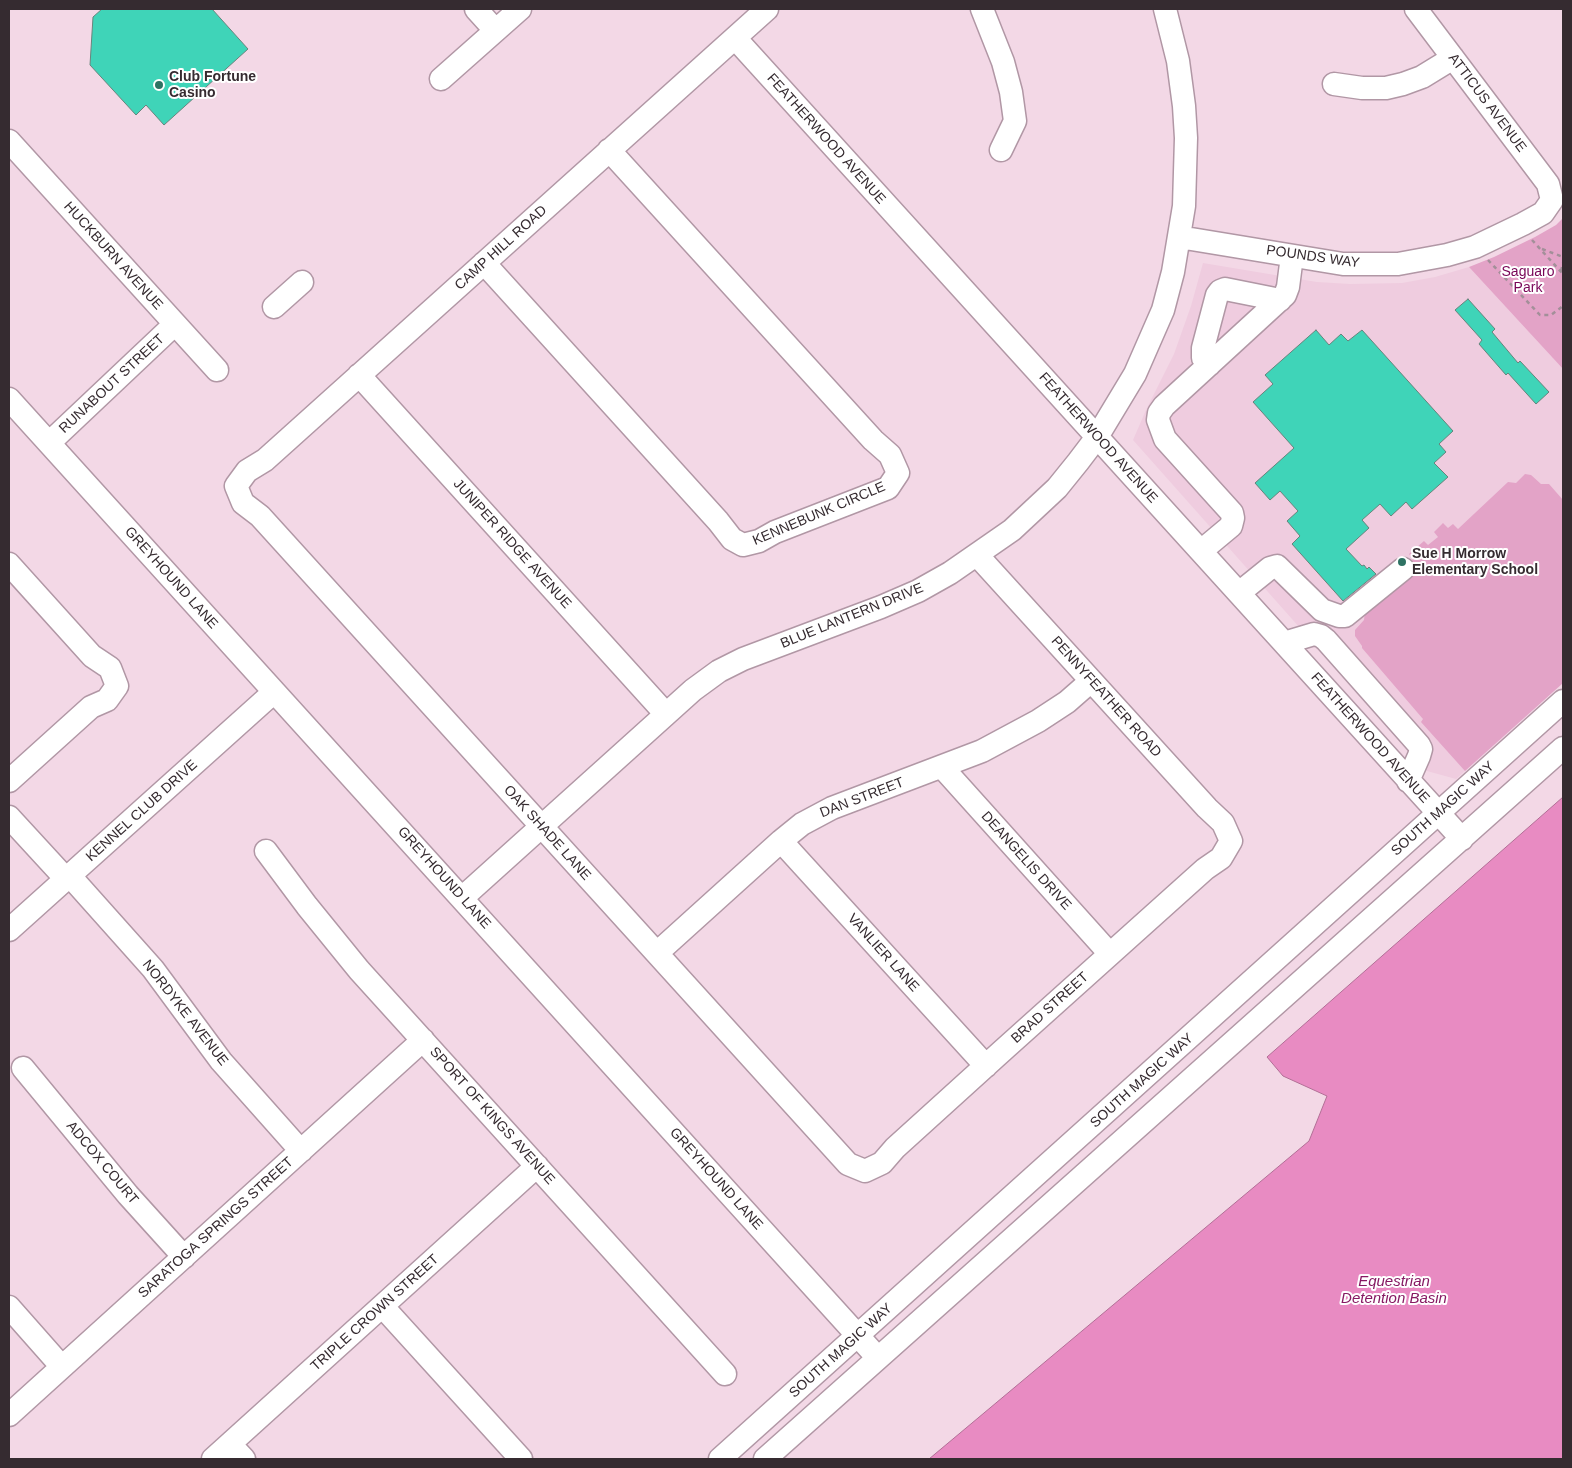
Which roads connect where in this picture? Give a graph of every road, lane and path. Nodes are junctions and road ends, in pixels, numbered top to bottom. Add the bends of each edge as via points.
1 (476, 9) edge
2 (520, 9) edge
3 (767, 9) edge
4 (982, 9) edge
5 (1165, 9) edge
6 (1416, 9) edge
7 (495, 30) junction
8 (735, 38) junction
9 (1453, 58) junction
10 (441, 79) dead end
11 (1334, 84) dead end
12 (9, 141) edge
13 (609, 150) junction
14 (1001, 150) dead end
15 (1552, 200) joint
16 (1180, 237) junction
17 (1529, 237) dead end
18 (1540, 248) junction
19 (1292, 256) junction
20 (1563, 257) edge
21 (1485, 258) dead end
22 (484, 263) junction
23 (1563, 263) edge
24 (1562, 272) edge
25 (302, 282) dead end
26 (1280, 300) junction
27 (1563, 306) edge
28 (274, 307) dead end
29 (175, 324) junction
30 (1209, 365) junction
31 (217, 370) dead end
32 (359, 375) junction
33 (9, 399) edge
34 (1097, 437) junction
35 (49, 443) junction
36 (236, 486) joint
37 (1200, 551) junction
38 (977, 555) junction
39 (9, 564) edge
40 (1403, 569) dead end
41 (1239, 593) junction
42 (1284, 643) junction
43 (1091, 682) junction
44 (274, 692) junction
45 (1563, 701) edge
46 (665, 714) junction
47 (1563, 748) edge
48 (942, 767) junction
49 (9, 781) edge
50 (1408, 781) junction
51 (1439, 813) junction
52 (9, 817) edge
53 (540, 826) junction
54 (1462, 839) junction
55 (781, 841) junction
56 (1231, 841) joint
57 (266, 851) dead end
58 (68, 878) junction
59 (462, 898) junction
60 (9, 930) edge
61 (657, 953) junction
62 (1110, 954) junction
63 (422, 1040) junction
64 (986, 1066) junction
65 (23, 1068) dead end
66 (301, 1151) junction
67 (537, 1166) junction
68 (866, 1171) joint
69 (184, 1257) junction
70 (383, 1307) junction
71 (9, 1308) edge
72 (858, 1336) junction
73 (878, 1358) junction
74 (62, 1367) junction
75 (725, 1374) dead end
76 (9, 1415) edge
77 (237, 1452) edge
78 (213, 1459) edge
79 (521, 1459) edge
80 (720, 1459) edge
81 (765, 1459) edge

1 - 7 street
2 - 7 street
3 - 8 street, CAMP HILL ROAD
4 - 14 street via 1003,62 1015,121
5 - 16 street, BLUE LANTERN DRIVE via 1178,61 1184,106 1184,206
6 - 9 street, ATTICUS AVENUE
7 - 10 street
8 - 13 street, CAMP HILL ROAD
8 - 34 street, FEATHERWOOD AVENUE
9 - 11 street via 1422,77 1386,88
9 - 15 street, ATTICUS AVENUE via 1548,184
12 - 29 street, HUCKBURN AVENUE
13 - 22 street, CAMP HILL ROAD
13 - 22 street, KENNEBUNK CIRCLE via 890,455 898,473 888,488 759,541 744,545 732,539
15 - 19 street, POUNDS WAY via 1542,213 1523,224 1475,247 1448,255 1372,265
16 - 19 street, POUNDS WAY
16 - 34 street, BLUE LANTERN DRIVE via 1163,310 1135,374
17 - 18 path
18 - 20 path
18 - 24 path
19 - 26 street via 1288,287
21 - 27 path via 1540,315 1551,315
22 - 32 street, CAMP HILL ROAD
23 - 24 path
25 - 28 street
26 - 30 street
26 - 30 street via 1225,289 1220,291 1203,348 1203,358
29 - 31 street, HUCKBURN AVENUE
29 - 35 street, RUNABOUT STREET
30 - 37 street via 1164,406 1158,420 1165,439 1234,518 1231,526
32 - 36 street, CAMP HILL ROAD via 265,460 247,471
32 - 46 street, JUNIPER RIDGE AVENUE
33 - 35 street, GREYHOUND LANE
34 - 37 street, FEATHERWOOD AVENUE
34 - 38 street, BLUE LANTERN DRIVE via 1046,499 1012,530
35 - 44 street, GREYHOUND LANE
36 - 53 street, OAK SHADE LANE via 243,504 260,516
37 - 41 street, FEATHERWOOD AVENUE
38 - 43 street, PENNYFEATHER ROAD
38 - 46 street, BLUE LANTERN DRIVE via 911,594 719,671
39 - 49 street via 92,656 110,668 117,686 107,700 91,707
40 - 41 street via 1346,616 1322,610 1277,566
41 - 42 street, FEATHERWOOD AVENUE
42 - 50 street, FEATHERWOOD AVENUE
42 - 50 street via 1314,634 1326,640 1419,744 1420,756
43 - 48 street, DAN STREET via 1031,725 982,751
43 - 56 street, PENNYFEATHER ROAD via 1223,823
44 - 58 street, KENNEL CLUB DRIVE
44 - 59 street, GREYHOUND LANE
45 - 51 street, SOUTH MAGIC WAY
46 - 53 street, BLUE LANTERN DRIVE
47 - 54 street
48 - 55 street, DAN STREET via 819,814
48 - 62 street, DEANGELIS DRIVE
50 - 51 street, FEATHERWOOD AVENUE
51 - 54 street, FEATHERWOOD AVENUE
51 - 72 street, SOUTH MAGIC WAY
52 - 58 street, NORDYKE AVENUE
53 - 59 street, BLUE LANTERN DRIVE
53 - 61 street, OAK SHADE LANE
54 - 73 street
55 - 61 street, DAN STREET
55 - 64 street, VANLIER LANE
56 - 62 street, BRAD STREET via 1221,858
57 - 63 street, SPORT OF KINGS AVENUE via 358,970
58 - 60 street, KENNEL CLUB DRIVE
58 - 66 street, NORDYKE AVENUE via 152,969 221,1061
59 - 72 street, GREYHOUND LANE
61 - 68 street, OAK SHADE LANE via 848,1164
62 - 64 street, BRAD STREET
63 - 66 street, SARATOGA SPRINGS STREET
63 - 67 street, SPORT OF KINGS AVENUE
64 - 68 street, BRAD STREET via 882,1163
65 - 69 street, ADCOX COURT
66 - 69 street, SARATOGA SPRINGS STREET
67 - 70 street, TRIPLE CROWN STREET
67 - 75 street, SPORT OF KINGS AVENUE
69 - 74 street, SARATOGA SPRINGS STREET
70 - 77 street, TRIPLE CROWN STREET
70 - 79 street
71 - 74 street
72 - 73 street, GREYHOUND LANE
72 - 80 street, SOUTH MAGIC WAY
73 - 81 street
74 - 76 street, SARATOGA SPRINGS STREET
77 - 78 street, TRIPLE CROWN STREET

